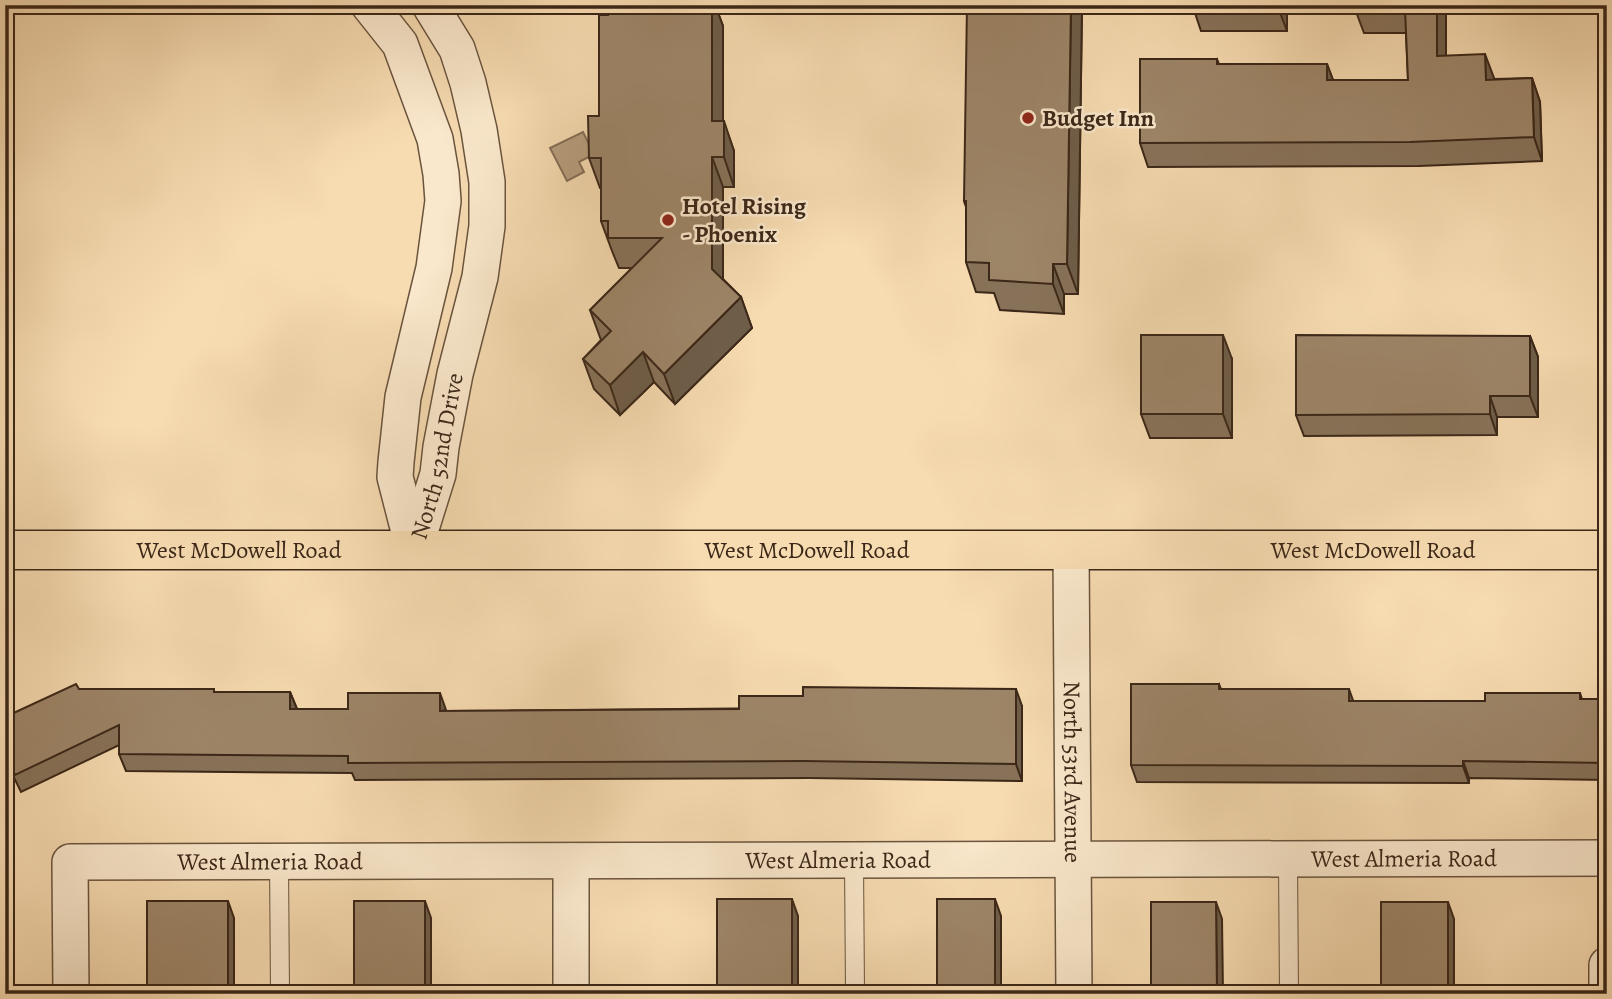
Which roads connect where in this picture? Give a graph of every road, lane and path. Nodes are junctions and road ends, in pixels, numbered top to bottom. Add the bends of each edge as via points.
1 (369, 5) edge
2 (434, 12) edge
3 (5, 550) edge
4 (1071, 550) junction
5 (1607, 550) edge
6 (414, 551) junction
7 (1607, 858) edge
8 (1074, 859) junction
9 (1288, 859) junction
10 (854, 860) junction
11 (571, 861) junction
12 (279, 862) junction
13 (1607, 965) edge
14 (71, 994) edge
15 (281, 994) edge
16 (571, 994) edge
17 (855, 994) edge
18 (1074, 994) edge
19 (1289, 994) edge
20 (1606, 994) edge

1 - 6 street, North 52nd Drive via 400,44 435,139 443,201 434,268 403,397 396,462 395,477
2 - 6 street, North 52nd Drive via 457,49 477,118 487,182 487,226 438,474
3 - 6 main road, West McDowell Road
4 - 5 main road, West McDowell Road
4 - 6 main road, West McDowell Road
4 - 8 street, North 53rd Avenue
7 - 9 street, West Almeria Road
8 - 9 street, West Almeria Road
8 - 10 street, West Almeria Road
8 - 18 street, North 53rd Avenue
9 - 19 lane
10 - 11 street, West Almeria Road
10 - 17 lane
11 - 12 street, West Almeria Road
11 - 16 street
12 - 14 street, West Almeria Road via 70,862
12 - 15 lane
13 - 20 street

